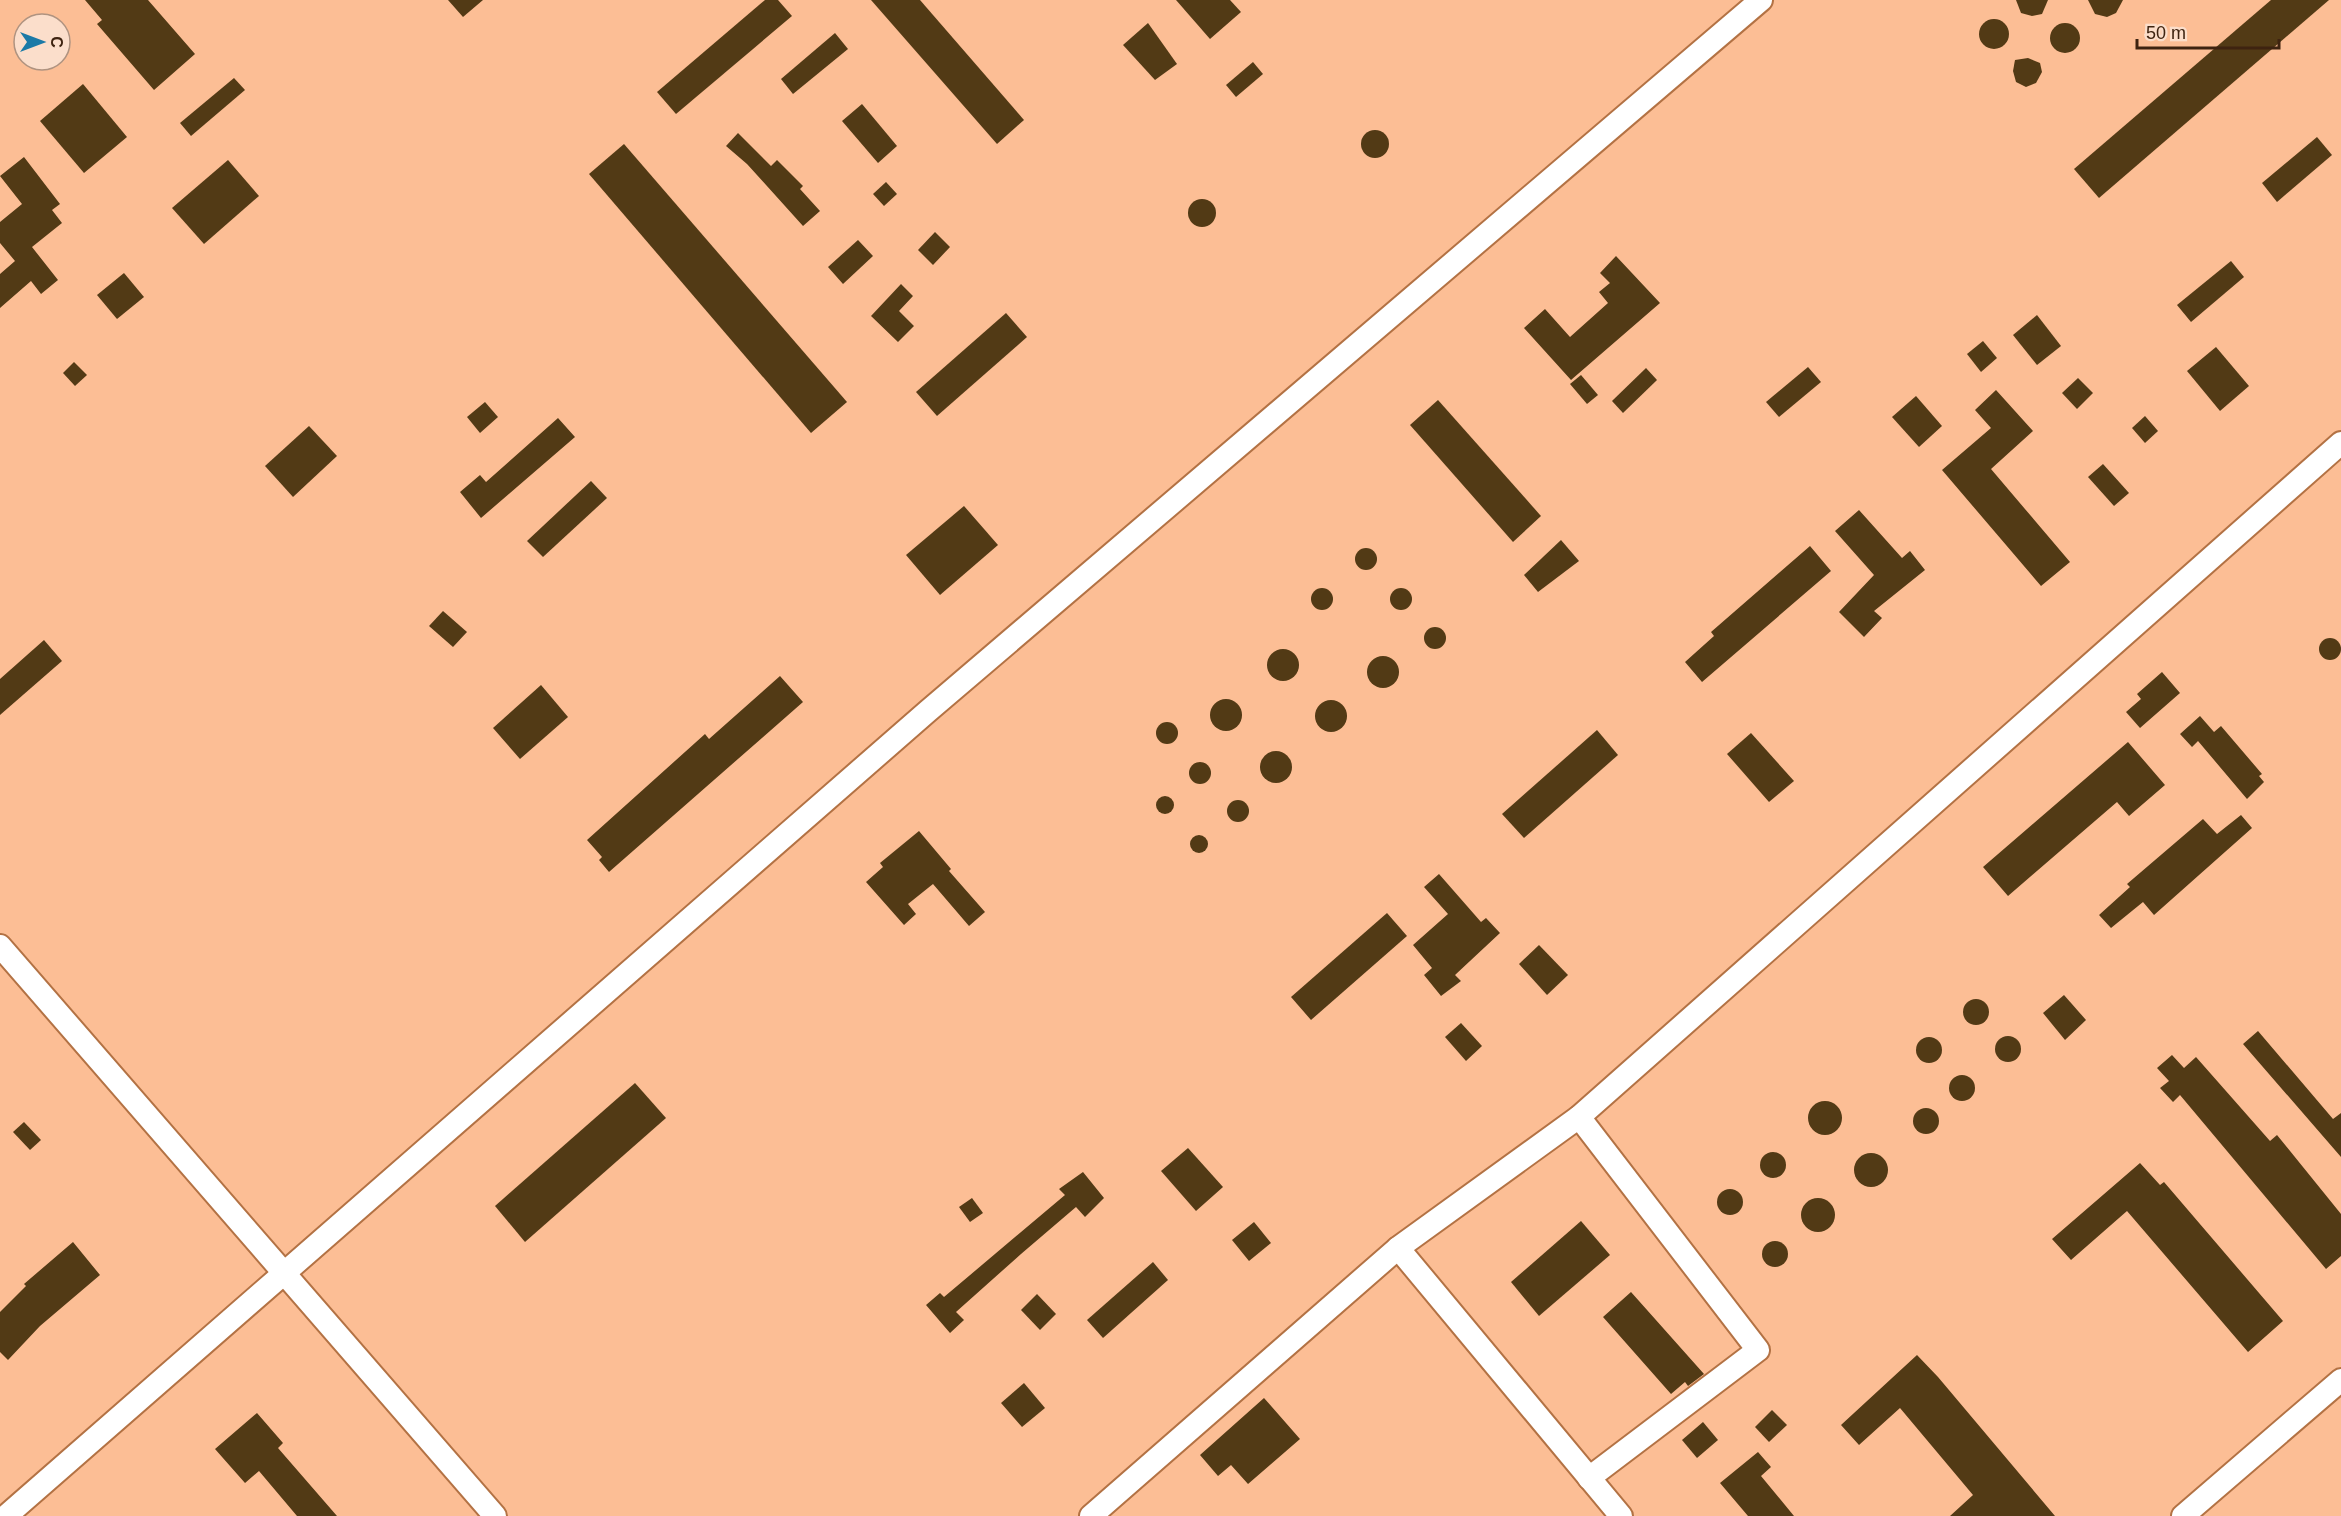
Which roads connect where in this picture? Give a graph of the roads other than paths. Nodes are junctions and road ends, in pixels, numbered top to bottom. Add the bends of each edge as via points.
1 (1761, 0) edge
2 (2341, 443) edge
3 (0, 946) edge
4 (1579, 1117) junction
5 (1398, 1248) junction
6 (285, 1274) junction
7 (2341, 1380) edge
8 (1589, 1478) junction
9 (6, 1516) edge
10 (495, 1516) edge
11 (1091, 1516) edge
12 (1621, 1516) edge
13 (2184, 1516) edge

1 - 6 lane via 928,711
2 - 4 lane
3 - 6 lane
4 - 5 lane
4 - 8 lane via 1758,1350
5 - 8 lane
5 - 11 lane
6 - 9 lane
6 - 10 lane
7 - 13 lane
8 - 12 lane

